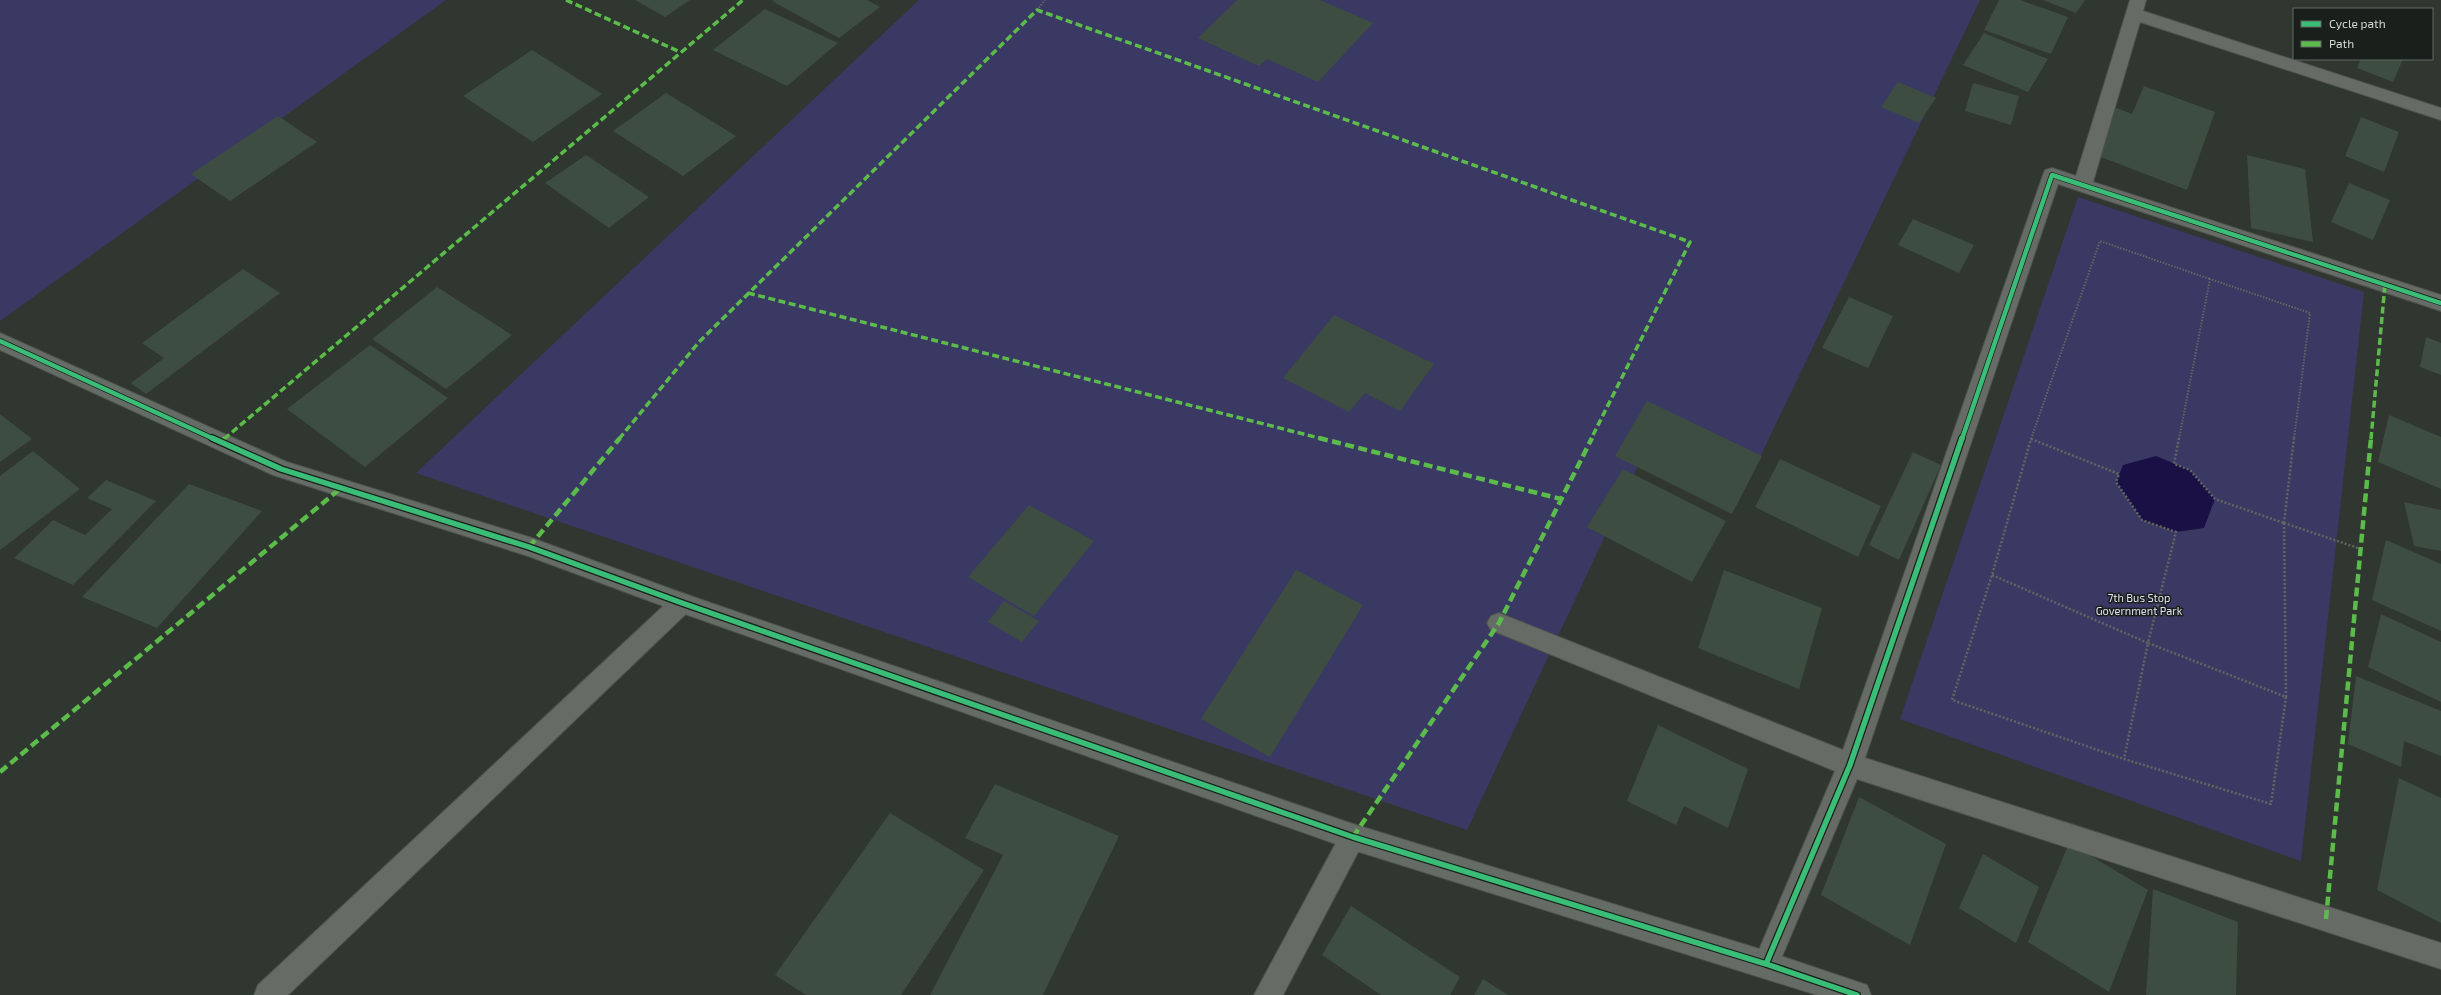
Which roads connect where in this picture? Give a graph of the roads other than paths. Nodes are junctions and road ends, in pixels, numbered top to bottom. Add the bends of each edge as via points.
1 (2136, 7) edge
2 (2441, 114) edge
3 (2083, 185) junction
4 (2441, 303) edge
5 (0, 341) edge
6 (682, 603) junction
7 (1499, 623) dead end
8 (1850, 765) junction
9 (1353, 837) junction
10 (2441, 956) edge
11 (1766, 964) junction
12 (1851, 994) edge
13 (268, 995) edge
14 (1268, 995) edge

1 - 2 street
1 - 3 street
3 - 4 street
3 - 8 street via 2052,175
5 - 6 street via 281,469 529,547
6 - 9 street
6 - 13 street
7 - 8 street
8 - 10 street
8 - 11 street
9 - 11 street
9 - 14 street
11 - 12 street

